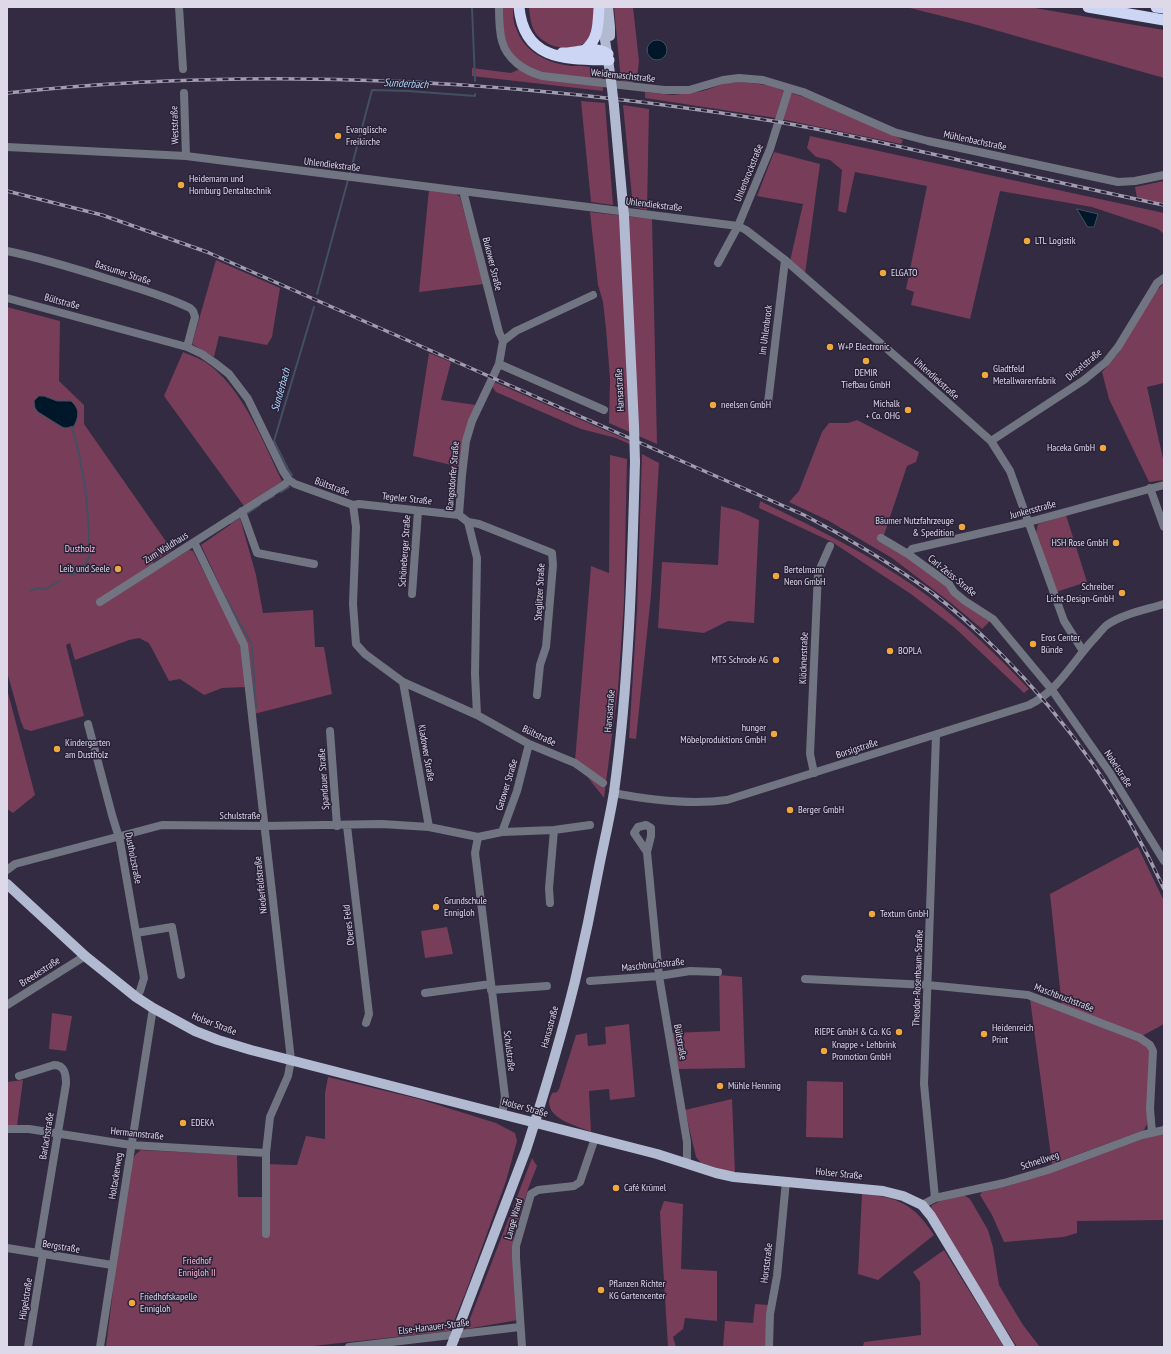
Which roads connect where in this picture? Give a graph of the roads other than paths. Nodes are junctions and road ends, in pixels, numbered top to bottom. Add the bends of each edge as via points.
1 (179, 7) edge
2 (499, 7) edge
3 (519, 7) edge
4 (523, 7) edge
5 (599, 7) edge
6 (608, 7) edge
7 (1088, 7) edge
8 (1156, 7) edge
9 (1164, 8) edge
10 (1164, 20) edge
11 (585, 50) junction
12 (609, 57) junction
13 (183, 69) dead end
14 (789, 88) junction
15 (184, 93) dead end
16 (7, 147) edge
17 (186, 156) junction
18 (1164, 175) edge
19 (463, 191) junction
20 (738, 226) junction
21 (7, 251) edge
22 (785, 260) junction
23 (718, 263) dead end
24 (1164, 278) edge
25 (592, 295) dead end
26 (7, 298) edge
27 (504, 341) junction
28 (186, 346) junction
29 (499, 364) junction
30 (768, 403) dead end
31 (604, 410) dead end
32 (991, 441) junction
33 (289, 480) junction
34 (1164, 485) edge
35 (1150, 488) junction
36 (352, 505) junction
37 (418, 510) junction
38 (242, 511) junction
39 (458, 515) junction
40 (468, 522) junction
41 (1029, 522) junction
42 (1164, 527) edge
43 (881, 538) dead end
44 (194, 542) junction
45 (830, 546) dead end
46 (908, 554) junction
47 (314, 564) dead end
48 (412, 594) dead end
49 (100, 602) dead end
50 (1164, 604) edge
51 (1083, 651) junction
52 (403, 682) junction
53 (1052, 690) junction
54 (536, 695) dead end
55 (477, 715) junction
56 (88, 724) dead end
57 (330, 731) dead end
58 (936, 735) junction
59 (529, 744) junction
60 (814, 774) junction
61 (603, 783) dead end
62 (613, 793) junction
63 (590, 825) dead end
64 (264, 826) junction
65 (337, 826) junction
66 (347, 826) junction
67 (429, 827) junction
68 (554, 830) junction
69 (498, 833) junction
70 (119, 836) junction
71 (478, 837) junction
72 (647, 852) dead end
73 (1164, 861) edge
74 (7, 870) edge
75 (7, 884) edge
76 (550, 903) dead end
77 (136, 933) junction
78 (85, 956) junction
79 (718, 972) dead end
80 (181, 975) dead end
81 (659, 976) junction
82 (805, 979) dead end
83 (590, 981) dead end
84 (928, 985) junction
85 (547, 986) dead end
86 (491, 987) junction
87 (425, 994) dead end
88 (136, 997) junction
89 (7, 1005) edge
90 (153, 1008) junction
91 (366, 1022) dead end
92 (291, 1060) junction
93 (19, 1076) dead end
94 (502, 1115) junction
95 (534, 1124) junction
96 (7, 1128) edge
97 (1164, 1130) edge
98 (1152, 1132) junction
99 (58, 1133) junction
100 (595, 1138) junction
101 (131, 1145) junction
102 (266, 1154) junction
103 (687, 1164) junction
104 (786, 1181) junction
105 (935, 1198) junction
106 (922, 1205) junction
107 (266, 1234) dead end
108 (7, 1248) edge
109 (41, 1254) junction
110 (112, 1265) junction
111 (520, 1327) junction
112 (454, 1338) edge
113 (28, 1347) edge
114 (100, 1347) edge
115 (349, 1347) edge
116 (522, 1347) edge
117 (769, 1347) edge
118 (1010, 1347) edge

1 - 13 street
2 - 14 street, Weidemaschstraße via 502,42 510,57 530,73 664,90 689,90 740,78 763,80
3 - 12 highway via 527,36 542,51 562,58
4 - 11 highway via 525,24 537,42 547,49 569,54
5 - 11 highway via 595,39
5 - 12 main road, Hansastraße
6 - 12 main road, Hansastraße
7 - 10 highway
8 - 9 highway
11 - 12 highway via 601,50
12 - 62 main road, Hansastraße, bridge via 623,211 634,426 631,607 623,716
14 - 18 street, Mühlenbachstraße via 894,132 928,141 1118,182
14 - 20 street, Uhlenbrockstraße via 770,149
15 - 17 street, Weststraße
16 - 17 street, Uhlendiekstraße
17 - 19 street, Uhlendiekstraße
19 - 20 street, Uhlendiekstraße
19 - 27 street, Bukower Straße via 499,332
20 - 22 street, Uhlendiekstraße
20 - 23 street, Uhlenbrockstraße
21 - 28 street, Bassumer Straße via 79,269 190,308 195,317
22 - 30 street, Im Uhlenbrock
22 - 32 street, Uhlendiekstraße
24 - 32 street, Dieselstraße via 1157,283 1106,362 1084,380
25 - 27 street via 516,331
26 - 28 street, Bültstraße
27 - 29 street, Rangstdorfer Straße
28 - 33 street, Bültstraße via 215,363 240,387
29 - 31 street
29 - 39 street, Rangstdorfer Straße via 472,421 466,441
32 - 41 street, Uhlendiekstraße via 1010,471
33 - 36 street, Bültstraße
33 - 38 street, Zum Waldhaus
34 - 35 street, Junkersstraße
35 - 41 street, Junkersstraße
35 - 42 street
36 - 37 street, Tegeler Straße
36 - 52 street, Bültstraße via 356,527 353,604 356,644 365,654
37 - 39 street, Tegeler Straße
37 - 48 street, Schöneberger Straße
38 - 44 street, Zum Waldhaus
38 - 47 street via 257,553
39 - 40 street, Rangstdorfer Straße
40 - 54 street, Steglitzer Straße via 552,553 546,647 540,665
40 - 55 street via 477,558
41 - 46 street, Junkersstraße via 912,549
41 - 51 street, Uhlendiekstraße via 1064,621
43 - 46 street, Carl-Zeiss-Straße
44 - 49 street, Zum Waldhaus
44 - 64 street, Niederfeldstraße via 244,645
45 - 60 street, Klöcknerstraße via 818,573 810,754
46 - 53 street, Carl-Zeiss-Straße via 949,584 965,601 994,619
50 - 51 street, Borsigstraße via 1124,617 1106,626
51 - 53 street, Borsigstraße
52 - 55 street, Bültstraße
52 - 67 street, Kladower Straße
53 - 58 street, Borsigstraße via 1028,705
53 - 73 street, Nobelstraße via 1110,773
55 - 59 street, Bültstraße
56 - 70 street, Dustholzstraße
57 - 65 street, Spandauer Straße
58 - 60 street, Borsigstraße
58 - 84 street, Theodor-Rosenbaum-Straße
59 - 61 street, Bültstraße via 575,763
59 - 69 street, Gatower Straße via 517,791
60 - 62 street, Borsigstraße via 727,800 712,802 646,799
62 - 95 main road, Hansastraße via 575,979
63 - 68 street
64 - 65 street, Schulstraße
64 - 70 street, Schulstraße via 162,825
64 - 92 street, Niederfeldstraße
65 - 66 street, Schulstraße
66 - 67 street, Schulstraße via 382,824
66 - 91 street, Oberes Feld via 369,1014
67 - 71 street, Schulstraße
68 - 69 street
68 - 76 street
69 - 71 street, Schulstraße
70 - 74 street, Schulstraße via 15,864
70 - 77 street, Dustholzstraße
71 - 86 street, Schulstraße via 475,854
72 - 81 street, Bültstraße
75 - 78 main road, Holser Straße
77 - 80 street via 172,927
77 - 88 street, Dustholzstraße via 144,978
78 - 88 main road, Holser Straße
78 - 89 street, Breedestraße
79 - 81 street, Maschbruchstraße via 690,971
81 - 83 street, Maschbruchstraße
81 - 103 street, Bültstraße via 687,1142
82 - 84 street, Maschbruchstraße
84 - 98 street, Maschbruchstraße via 1028,995 1140,1038 1150,1045 1153,1052 1150,1109
84 - 105 street, Theodor-Rosenbaum-Straße via 924,1094
85 - 86 street
86 - 87 street
86 - 94 street, Schulstraße via 505,1098
88 - 90 main road, Holser Straße
90 - 92 main road, Holser Straße via 195,1031 218,1040
90 - 101 street, Holtackerweg
92 - 94 main road, Holser Straße
92 - 102 street, Niederfeldstraße via 288,1076 270,1117
93 - 99 street, Barlachstraße via 48,1065 59,1065 64,1070 66,1084
94 - 95 main road, Holser Straße
95 - 100 main road, Holser Straße
95 - 112 main road, Hansastraße
96 - 99 street, Hermannstraße
97 - 98 street, Schnellweg
98 - 105 street, Schnellweg via 1048,1170 1004,1183
99 - 101 street, Hermannstraße
99 - 109 street, Barlachstraße
100 - 103 main road, Holser Straße
100 - 111 street, Lange Wand via 580,1182 574,1186 538,1190 532,1194 516,1246
101 - 102 street, Hermannstraße
101 - 110 street, Holtackerweg
102 - 107 street, Niederfeldstraße
103 - 104 main road, Holser Straße via 734,1177
104 - 106 main road, Holser Straße via 883,1191 903,1196
104 - 117 street, Horststraße via 777,1276 770,1314
105 - 106 street, Schnellweg
106 - 118 main road, Holser Straße
108 - 109 street, Bergstraße
109 - 110 street, Bergstraße
109 - 113 street, Hügelstraße
110 - 114 street, Holtackerweg
111 - 115 street, Else-Hanauer-Straße
111 - 116 street, Lange Wand

